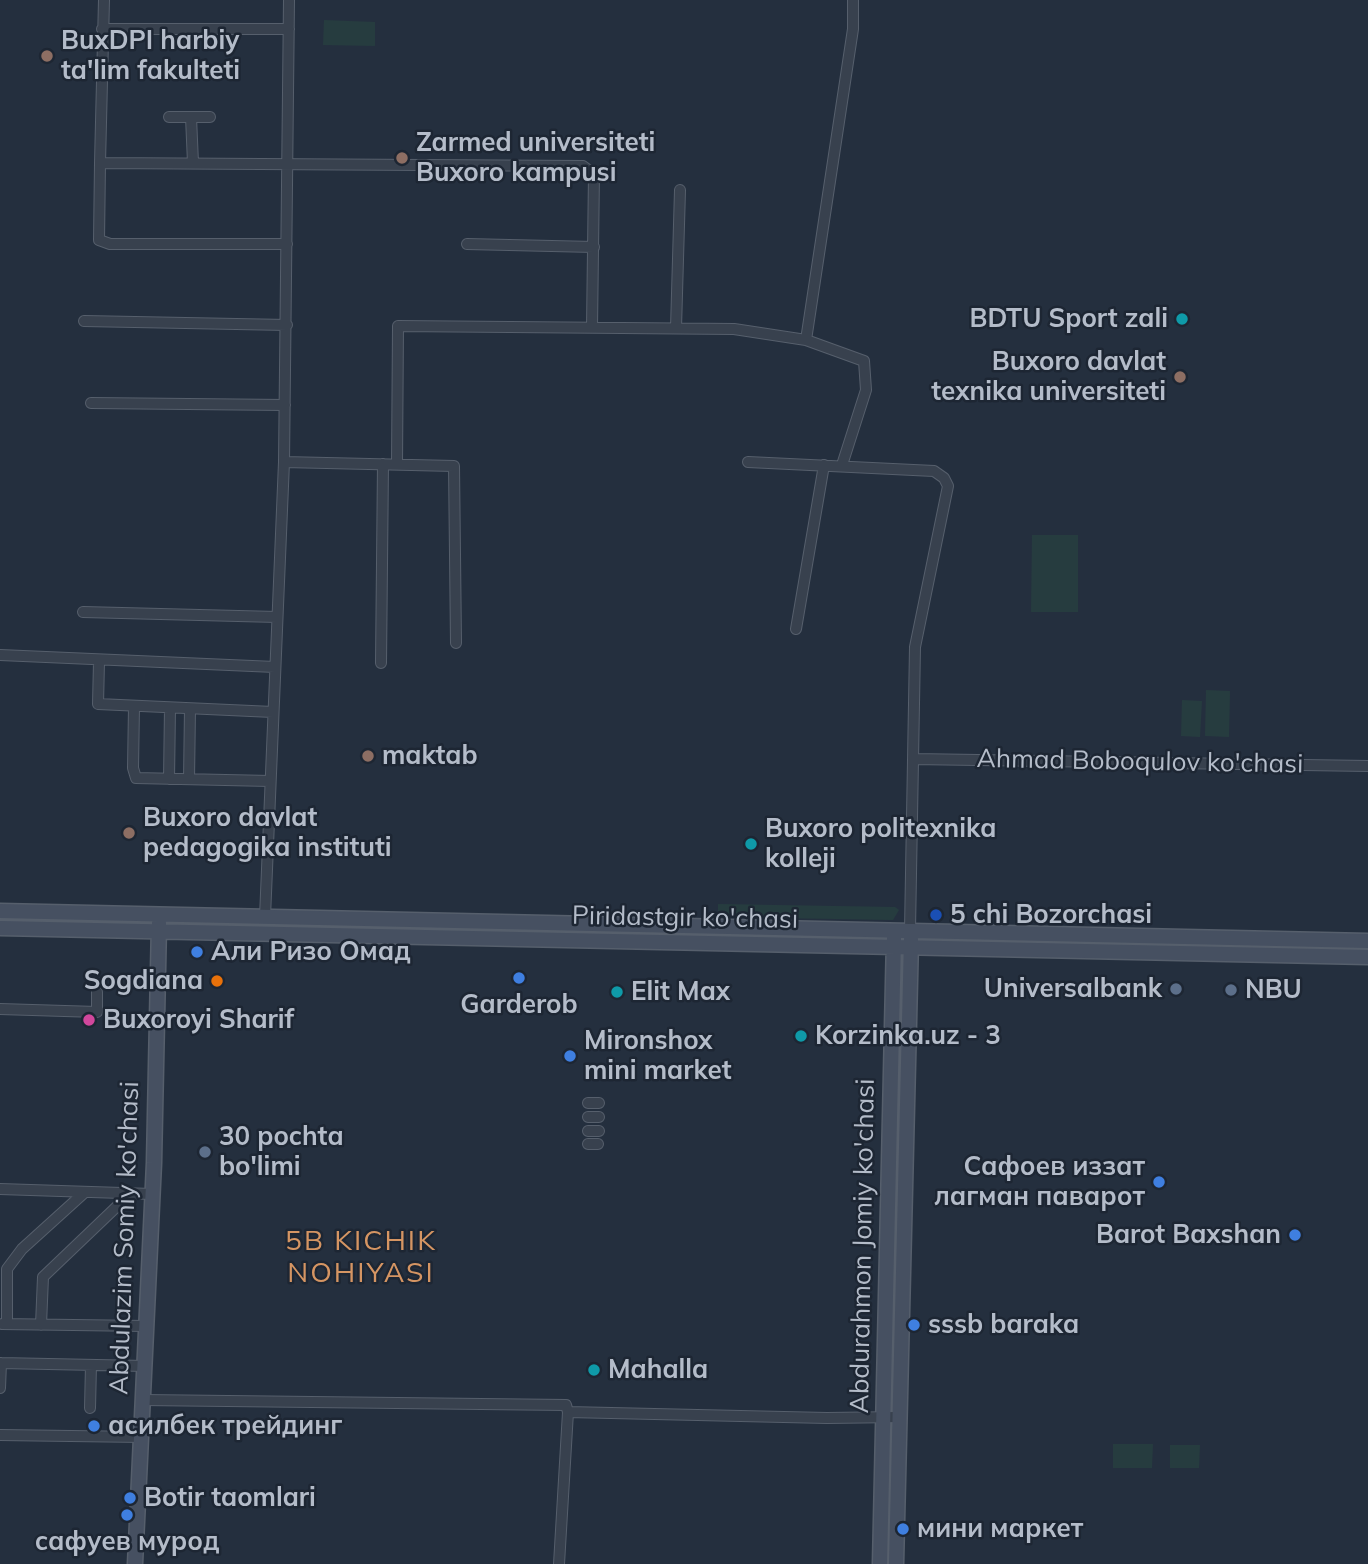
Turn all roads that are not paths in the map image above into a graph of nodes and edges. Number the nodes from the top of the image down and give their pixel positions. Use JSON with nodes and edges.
{"nodes":[{"id":1,"x":104,"y":0,"type":"edge"},
{"id":2,"x":289,"y":0,"type":"edge"},
{"id":3,"x":853,"y":0,"type":"edge"},
{"id":4,"x":102,"y":29,"type":"junction"},
{"id":5,"x":289,"y":29,"type":"junction"},
{"id":6,"x":169,"y":117,"type":"dead end"},
{"id":7,"x":191,"y":117,"type":"junction"},
{"id":8,"x":210,"y":117,"type":"dead end"},
{"id":9,"x":100,"y":163,"type":"junction"},
{"id":10,"x":193,"y":163,"type":"junction"},
{"id":11,"x":288,"y":165,"type":"junction"},
{"id":12,"x":680,"y":190,"type":"dead end"},
{"id":13,"x":287,"y":244,"type":"junction"},
{"id":14,"x":467,"y":244,"type":"dead end"},
{"id":15,"x":594,"y":247,"type":"junction"},
{"id":16,"x":84,"y":321,"type":"dead end"},
{"id":17,"x":287,"y":325,"type":"junction"},
{"id":18,"x":592,"y":327,"type":"junction"},
{"id":19,"x":676,"y":328,"type":"junction"},
{"id":20,"x":806,"y":340,"type":"junction"},
{"id":21,"x":90,"y":403,"type":"dead end"},
{"id":22,"x":285,"y":405,"type":"junction"},
{"id":23,"x":284,"y":462,"type":"junction"},
{"id":24,"x":748,"y":462,"type":"dead end"},
{"id":25,"x":383,"y":464,"type":"junction"},
{"id":26,"x":397,"y":464,"type":"junction"},
{"id":27,"x":824,"y":465,"type":"junction"},
{"id":28,"x":842,"y":466,"type":"junction"},
{"id":29,"x":83,"y":612,"type":"dead end"},
{"id":30,"x":277,"y":617,"type":"junction"},
{"id":31,"x":796,"y":629,"type":"dead end"},
{"id":32,"x":456,"y":643,"type":"dead end"},
{"id":33,"x":0,"y":655,"type":"edge"},
{"id":34,"x":99,"y":662,"type":"junction"},
{"id":35,"x":381,"y":663,"type":"dead end"},
{"id":36,"x":275,"y":667,"type":"junction"},
{"id":37,"x":134,"y":707,"type":"junction"},
{"id":38,"x":170,"y":708,"type":"junction"},
{"id":39,"x":190,"y":709,"type":"junction"},
{"id":40,"x":273,"y":712,"type":"junction"},
{"id":41,"x":913,"y":759,"type":"junction"},
{"id":42,"x":1368,"y":766,"type":"edge"},
{"id":43,"x":169,"y":779,"type":"junction"},
{"id":44,"x":189,"y":779,"type":"junction"},
{"id":45,"x":270,"y":781,"type":"junction"},
{"id":46,"x":0,"y":911,"type":"edge"},
{"id":47,"x":159,"y":914,"type":"junction"},
{"id":48,"x":265,"y":916,"type":"junction"},
{"id":49,"x":0,"y":928,"type":"edge"},
{"id":50,"x":894,"y":930,"type":"junction"},
{"id":51,"x":911,"y":930,"type":"junction"},
{"id":52,"x":158,"y":931,"type":"junction"},
{"id":53,"x":1368,"y":942,"type":"edge"},
{"id":54,"x":894,"y":946,"type":"junction"},
{"id":55,"x":911,"y":947,"type":"junction"},
{"id":56,"x":1368,"y":957,"type":"edge"},
{"id":57,"x":97,"y":992,"type":"dead end"},
{"id":58,"x":0,"y":1009,"type":"edge"},
{"id":59,"x":0,"y":1188,"type":"edge"},
{"id":60,"x":85,"y":1192,"type":"junction"},
{"id":61,"x":131,"y":1193,"type":"junction"},
{"id":62,"x":152,"y":1194,"type":"junction"},
{"id":63,"x":3,"y":1324,"type":"edge"},
{"id":64,"x":41,"y":1325,"type":"junction"},
{"id":65,"x":145,"y":1326,"type":"junction"},
{"id":66,"x":0,"y":1363,"type":"edge"},
{"id":67,"x":91,"y":1365,"type":"junction"},
{"id":68,"x":145,"y":1366,"type":"junction"},
{"id":69,"x":0,"y":1388,"type":"edge"},
{"id":70,"x":144,"y":1400,"type":"junction"},
{"id":71,"x":90,"y":1408,"type":"dead end"},
{"id":72,"x":568,"y":1412,"type":"junction"},
{"id":73,"x":884,"y":1417,"type":"junction"},
{"id":74,"x":899,"y":1417,"type":"junction"},
{"id":75,"x":0,"y":1435,"type":"edge"},
{"id":76,"x":142,"y":1437,"type":"junction"},
{"id":77,"x":135,"y":1564,"type":"edge"},
{"id":78,"x":559,"y":1564,"type":"edge"},
{"id":79,"x":880,"y":1564,"type":"edge"},
{"id":80,"x":896,"y":1564,"type":"edge"}],
"edges":[{"from":1,"to":4,"type":"street"},
{"from":2,"to":5,"type":"street"},
{"from":3,"to":20,"type":"street"},
{"from":4,"to":5,"type":"street"},
{"from":4,"to":9,"type":"street"},
{"from":5,"to":11,"type":"street"},
{"from":6,"to":7,"type":"street"},
{"from":7,"to":8,"type":"street"},
{"from":7,"to":10,"type":"street"},
{"from":9,"to":10,"type":"street"},
{"from":9,"to":13,"type":"street"},
{"from":10,"to":11,"type":"street"},
{"from":11,"to":13,"type":"street"},
{"from":11,"to":15,"type":"street"},
{"from":12,"to":19,"type":"street"},
{"from":13,"to":17,"type":"street"},
{"from":14,"to":15,"type":"street"},
{"from":15,"to":18,"type":"street"},
{"from":16,"to":17,"type":"street"},
{"from":17,"to":22,"type":"street"},
{"from":18,"to":19,"type":"street"},
{"from":18,"to":26,"type":"street"},
{"from":19,"to":20,"type":"street"},
{"from":20,"to":28,"type":"street"},
{"from":21,"to":22,"type":"street"},
{"from":22,"to":23,"type":"street"},
{"from":23,"to":25,"type":"street"},
{"from":23,"to":30,"type":"street"},
{"from":24,"to":27,"type":"street"},
{"from":25,"to":26,"type":"street"},
{"from":25,"to":35,"type":"street"},
{"from":26,"to":32,"type":"street"},
{"from":27,"to":28,"type":"street"},
{"from":27,"to":31,"type":"street"},
{"from":28,"to":41,"type":"street"},
{"from":29,"to":30,"type":"street"},
{"from":30,"to":36,"type":"street"},
{"from":33,"to":34,"type":"street"},
{"from":34,"to":36,"type":"street"},
{"from":34,"to":37,"type":"street"},
{"from":36,"to":40,"type":"street"},
{"from":37,"to":38,"type":"street"},
{"from":37,"to":43,"type":"street"},
{"from":38,"to":39,"type":"street"},
{"from":38,"to":43,"type":"street"},
{"from":39,"to":40,"type":"street"},
{"from":39,"to":44,"type":"street"},
{"from":40,"to":45,"type":"street"},
{"from":41,"to":42,"type":"street","name":"Ahmad Boboqulov ko'chasi"},
{"from":41,"to":51,"type":"street"},
{"from":43,"to":44,"type":"street"},
{"from":44,"to":45,"type":"street"},
{"from":45,"to":48,"type":"street"},
{"from":46,"to":47,"type":"main road","name":"Piridastgir ko'chasi"},
{"from":47,"to":48,"type":"main road","name":"Piridastgir ko'chasi"},
{"from":47,"to":52,"type":"main road","name":"Abdulazim Somiy ko'chasi"},
{"from":48,"to":50,"type":"main road","name":"Piridastgir ko'chasi"},
{"from":49,"to":52,"type":"main road","name":"Piridastgir ko'chasi"},
{"from":50,"to":51,"type":"main road","name":"Piridastgir ko'chasi"},
{"from":50,"to":54,"type":"main road","name":"Abdurahmon Jomiy ko'chasi"},
{"from":51,"to":53,"type":"main road","name":"Piridastgir ko'chasi"},
{"from":51,"to":55,"type":"main road","name":"Abdurahmon Jomiy ko'chasi"},
{"from":52,"to":54,"type":"main road","name":"Piridastgir ko'chasi"},
{"from":52,"to":62,"type":"main road","name":"Abdulazim Somiy ko'chasi"},
{"from":54,"to":55,"type":"main road","name":"Piridastgir ko'chasi"},
{"from":54,"to":73,"type":"main road","name":"Abdurahmon Jomiy ko'chasi"},
{"from":55,"to":56,"type":"main road","name":"Piridastgir ko'chasi"},
{"from":55,"to":74,"type":"main road","name":"Abdurahmon Jomiy ko'chasi"},
{"from":57,"to":58,"type":"street"},
{"from":59,"to":60,"type":"street"},
{"from":60,"to":61,"type":"street"},
{"from":60,"to":63,"type":"street"},
{"from":61,"to":62,"type":"street"},
{"from":61,"to":64,"type":"street"},
{"from":62,"to":65,"type":"main road","name":"Abdulazim Somiy ko'chasi"},
{"from":63,"to":64,"type":"street"},
{"from":64,"to":65,"type":"street"},
{"from":65,"to":68,"type":"main road","name":"Abdulazim Somiy ko'chasi"},
{"from":66,"to":67,"type":"street"},
{"from":66,"to":69,"type":"street"},
{"from":67,"to":68,"type":"street"},
{"from":67,"to":71,"type":"street"},
{"from":68,"to":70,"type":"main road","name":"Abdulazim Somiy ko'chasi"},
{"from":70,"to":72,"type":"street"},
{"from":70,"to":76,"type":"main road","name":"Abdulazim Somiy ko'chasi"},
{"from":72,"to":73,"type":"street"},
{"from":72,"to":78,"type":"street"},
{"from":73,"to":74,"type":"street"},
{"from":73,"to":79,"type":"main road","name":"Abdurahmon Jomiy ko'chasi"},
{"from":74,"to":80,"type":"main road","name":"Abdurahmon Jomiy ko'chasi"},
{"from":75,"to":76,"type":"street"},
{"from":76,"to":77,"type":"main road","name":"Abdulazim Somiy ko'chasi"}]}
